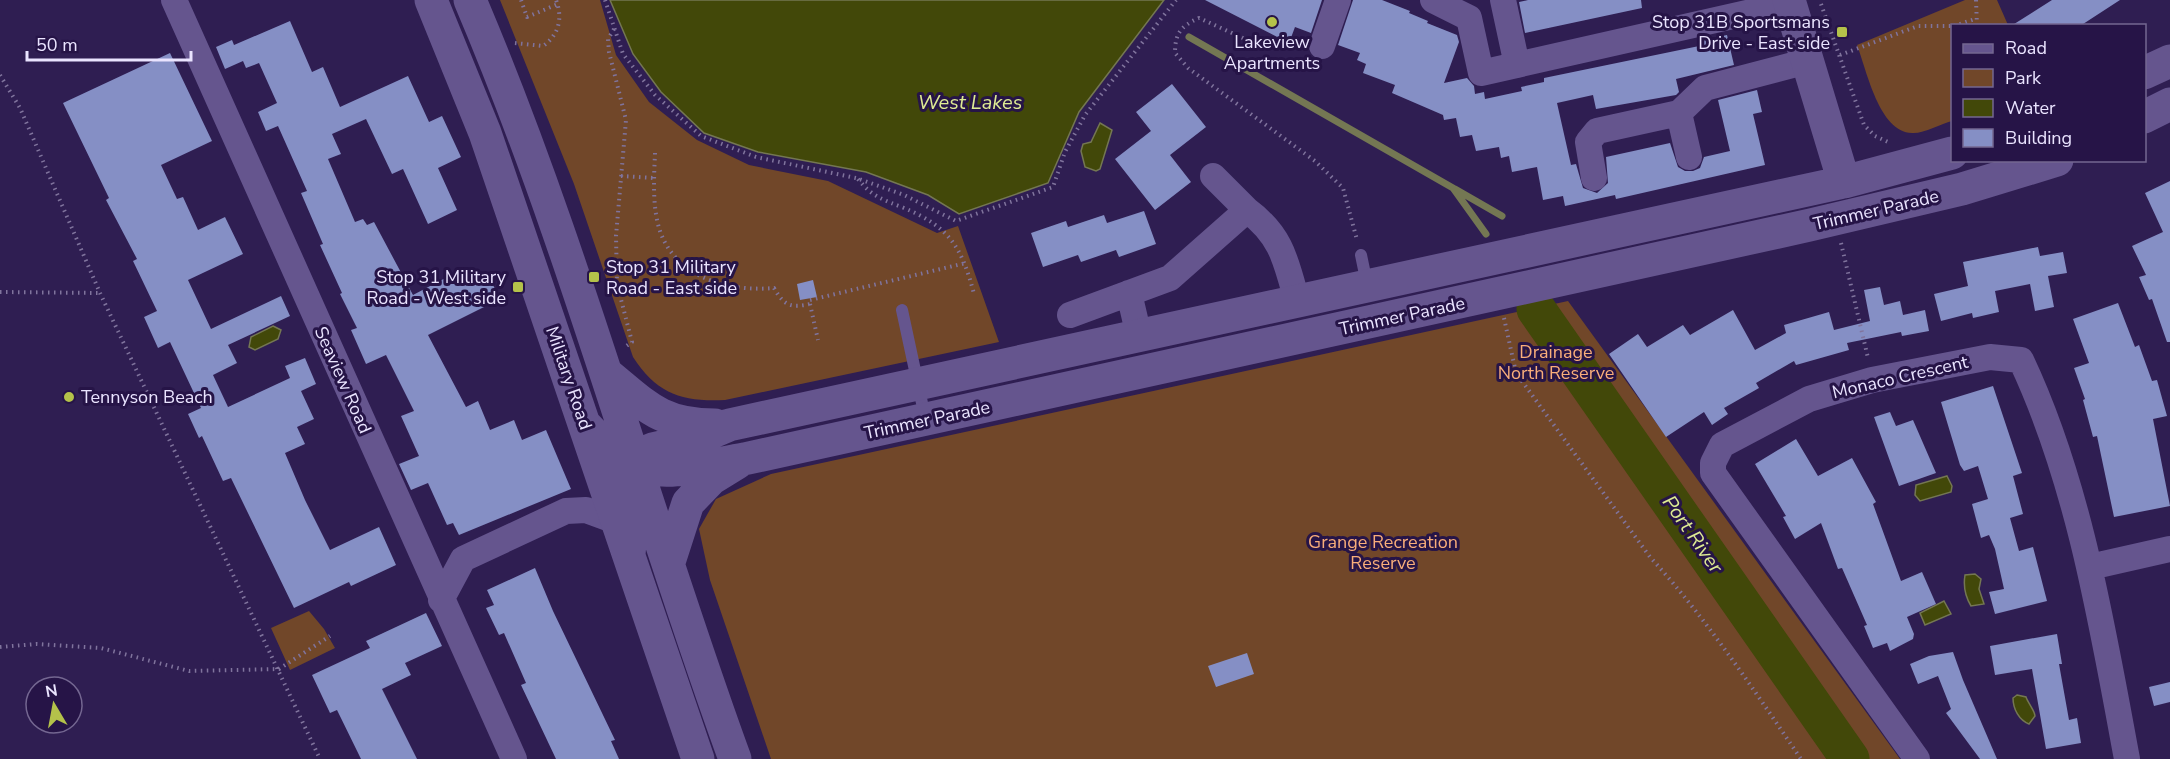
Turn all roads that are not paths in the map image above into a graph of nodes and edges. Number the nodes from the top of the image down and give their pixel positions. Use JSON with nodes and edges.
{"nodes":[{"id":1,"x":174,"y":0,"type":"edge"},
{"id":2,"x":431,"y":0,"type":"edge"},
{"id":3,"x":470,"y":0,"type":"edge"},
{"id":4,"x":1338,"y":0,"type":"edge"},
{"id":5,"x":1433,"y":0,"type":"edge"},
{"id":6,"x":1503,"y":0,"type":"edge"},
{"id":7,"x":1800,"y":1,"type":"edge"},
{"id":8,"x":1322,"y":46,"type":"dead end"},
{"id":9,"x":1808,"y":61,"type":"junction"},
{"id":10,"x":2170,"y":61,"type":"edge"},
{"id":11,"x":1517,"y":65,"type":"junction"},
{"id":12,"x":2146,"y":73,"type":"edge"},
{"id":13,"x":2170,"y":104,"type":"edge"},
{"id":14,"x":1680,"y":113,"type":"junction"},
{"id":15,"x":2146,"y":116,"type":"edge"},
{"id":16,"x":1951,"y":154,"type":"edge"},
{"id":17,"x":1689,"y":157,"type":"dead end"},
{"id":18,"x":2050,"y":162,"type":"edge"},
{"id":19,"x":1213,"y":176,"type":"dead end"},
{"id":20,"x":1594,"y":178,"type":"dead end"},
{"id":21,"x":1844,"y":182,"type":"junction"},
{"id":22,"x":1896,"y":205,"type":"junction"},
{"id":23,"x":1247,"y":210,"type":"junction"},
{"id":24,"x":1810,"y":225,"type":"junction"},
{"id":25,"x":1129,"y":293,"type":"junction"},
{"id":26,"x":1297,"y":301,"type":"junction"},
{"id":27,"x":902,"y":310,"type":"dead end"},
{"id":28,"x":1070,"y":315,"type":"dead end"},
{"id":29,"x":1138,"y":336,"type":"junction"},
{"id":30,"x":614,"y":361,"type":"junction"},
{"id":31,"x":918,"y":384,"type":"junction"},
{"id":32,"x":926,"y":420,"type":"junction"},
{"id":33,"x":729,"y":425,"type":"junction"},
{"id":34,"x":586,"y":426,"type":"junction"},
{"id":35,"x":744,"y":459,"type":"junction"},
{"id":36,"x":636,"y":465,"type":"junction"},
{"id":37,"x":616,"y":520,"type":"junction"},
{"id":38,"x":2170,"y":549,"type":"edge"},
{"id":39,"x":629,"y":555,"type":"junction"},
{"id":40,"x":669,"y":562,"type":"junction"},
{"id":41,"x":2090,"y":567,"type":"junction"},
{"id":42,"x":441,"y":600,"type":"junction"},
{"id":43,"x":514,"y":759,"type":"edge"},
{"id":44,"x":698,"y":759,"type":"edge"},
{"id":45,"x":735,"y":759,"type":"edge"},
{"id":46,"x":1917,"y":759,"type":"edge"},
{"id":47,"x":2127,"y":759,"type":"edge"}],
"edges":[{"from":1,"to":42,"type":"street","name":"Seaview Road"},
{"from":2,"to":34,"type":"main road","name":"Military Road"},
{"from":3,"to":30,"type":"main road","name":"Military Road"},
{"from":4,"to":8,"type":"street"},
{"from":5,"to":11,"type":"street"},
{"from":6,"to":11,"type":"street"},
{"from":7,"to":9,"type":"main road"},
{"from":7,"to":11,"type":"street"},
{"from":9,"to":14,"type":"street"},
{"from":9,"to":21,"type":"main road"},
{"from":10,"to":12,"type":"main road"},
{"from":13,"to":15,"type":"main road"},
{"from":14,"to":17,"type":"street"},
{"from":14,"to":20,"type":"street"},
{"from":16,"to":21,"type":"main road","name":"Trimmer Parade"},
{"from":18,"to":22,"type":"main road","name":"Trimmer Parade"},
{"from":19,"to":23,"type":"street"},
{"from":21,"to":22,"type":"main road"},
{"from":21,"to":24,"type":"main road"},
{"from":21,"to":26,"type":"main road","name":"Trimmer Parade"},
{"from":22,"to":24,"type":"main road","name":"Trimmer Parade"},
{"from":23,"to":25,"type":"street"},
{"from":23,"to":26,"type":"street"},
{"from":24,"to":32,"type":"main road","name":"Trimmer Parade"},
{"from":25,"to":28,"type":"street"},
{"from":25,"to":29,"type":"street"},
{"from":26,"to":29,"type":"main road","name":"Trimmer Parade"},
{"from":27,"to":31,"type":"lane"},
{"from":29,"to":31,"type":"main road","name":"Trimmer Parade"},
{"from":30,"to":33,"type":"main road","name":"Trimmer Parade"},
{"from":30,"to":36,"type":"main road","name":"Military Road"},
{"from":31,"to":32,"type":"lane"},
{"from":31,"to":33,"type":"main road","name":"Trimmer Parade"},
{"from":32,"to":35,"type":"main road","name":"Trimmer Parade"},
{"from":33,"to":36,"type":"main road","name":"Trimmer Parade"},
{"from":34,"to":36,"type":"main road","name":"Trimmer Parade"},
{"from":34,"to":37,"type":"main road","name":"Military Road"},
{"from":35,"to":36,"type":"main road","name":"Trimmer Parade"},
{"from":35,"to":40,"type":"main road","name":"Trimmer Parade"},
{"from":36,"to":39,"type":"main road"},
{"from":36,"to":40,"type":"main road","name":"Military Road"},
{"from":37,"to":39,"type":"main road","name":"Military Road"},
{"from":37,"to":42,"type":"street"},
{"from":38,"to":41,"type":"street"},
{"from":39,"to":44,"type":"main road","name":"Military Road"},
{"from":40,"to":45,"type":"main road","name":"Military Road"},
{"from":41,"to":46,"type":"street","name":"Monaco Crescent"},
{"from":41,"to":47,"type":"street","name":"Monaco Crescent"},
{"from":42,"to":43,"type":"street","name":"Seaview Road"}]}
